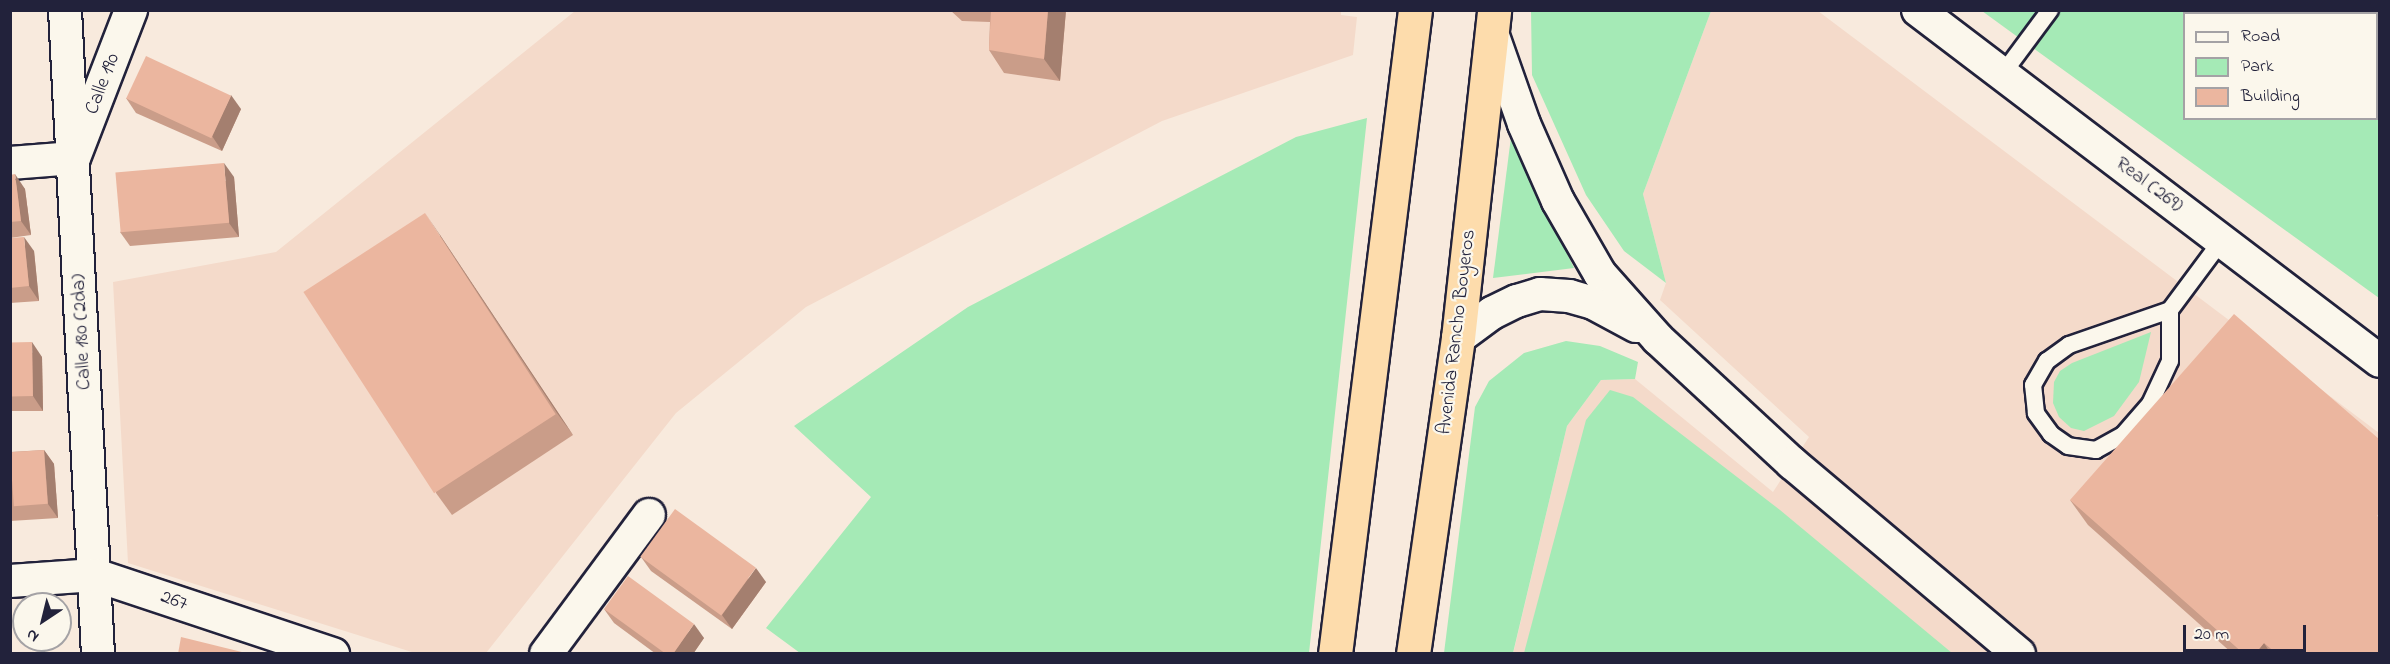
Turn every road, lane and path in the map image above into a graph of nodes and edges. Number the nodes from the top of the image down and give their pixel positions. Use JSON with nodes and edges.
{"nodes":[{"id":1,"x":65,"y":10,"type":"edge"},
{"id":2,"x":132,"y":10,"type":"edge"},
{"id":3,"x":1415,"y":10,"type":"edge"},
{"id":4,"x":1917,"y":10,"type":"edge"},
{"id":5,"x":2050,"y":10,"type":"edge"},
{"id":6,"x":1493,"y":22,"type":"edge"},
{"id":7,"x":2001,"y":76,"type":"junction"},
{"id":8,"x":74,"y":158,"type":"junction"},
{"id":9,"x":10,"y":163,"type":"edge"},
{"id":10,"x":2222,"y":240,"type":"junction"},
{"id":11,"x":2170,"y":310,"type":"junction"},
{"id":12,"x":1458,"y":338,"type":"junction"},
{"id":13,"x":1658,"y":339,"type":"junction"},
{"id":14,"x":2379,"y":361,"type":"edge"},
{"id":15,"x":649,"y":515,"type":"dead end"},
{"id":16,"x":95,"y":575,"type":"junction"},
{"id":17,"x":10,"y":581,"type":"edge"},
{"id":18,"x":302,"y":648,"type":"edge"},
{"id":19,"x":98,"y":654,"type":"edge"},
{"id":20,"x":333,"y":654,"type":"edge"},
{"id":21,"x":546,"y":654,"type":"edge"},
{"id":22,"x":1335,"y":654,"type":"edge"},
{"id":23,"x":1413,"y":654,"type":"edge"},
{"id":24,"x":2019,"y":654,"type":"edge"}],
"edges":[{"from":1,"to":8,"type":"street","name":"Calle 180 (2da)"},
{"from":2,"to":8,"type":"street","name":"Calle 190"},
{"from":3,"to":22,"type":"highway"},
{"from":4,"to":7,"type":"street","name":"Real (269)"},
{"from":5,"to":7,"type":"lane"},
{"from":6,"to":12,"type":"highway","name":"Avenida Rancho Boyeros"},
{"from":6,"to":13,"type":"street"},
{"from":7,"to":10,"type":"street","name":"Real (269)"},
{"from":8,"to":9,"type":"street"},
{"from":8,"to":16,"type":"street","name":"Calle 180 (2da)"},
{"from":10,"to":11,"type":"lane"},
{"from":10,"to":14,"type":"street","name":"Real (269)"},
{"from":11,"to":11,"type":"lane"},
{"from":12,"to":13,"type":"street"},
{"from":12,"to":23,"type":"highway","name":"Avenida Rancho Boyeros"},
{"from":13,"to":24,"type":"street"},
{"from":15,"to":21,"type":"street"},
{"from":16,"to":17,"type":"street","name":"267"},
{"from":16,"to":18,"type":"street","name":"267"},
{"from":16,"to":19,"type":"street","name":"Calle 180 (2da)"},
{"from":18,"to":20,"type":"street","name":"267"}]}
